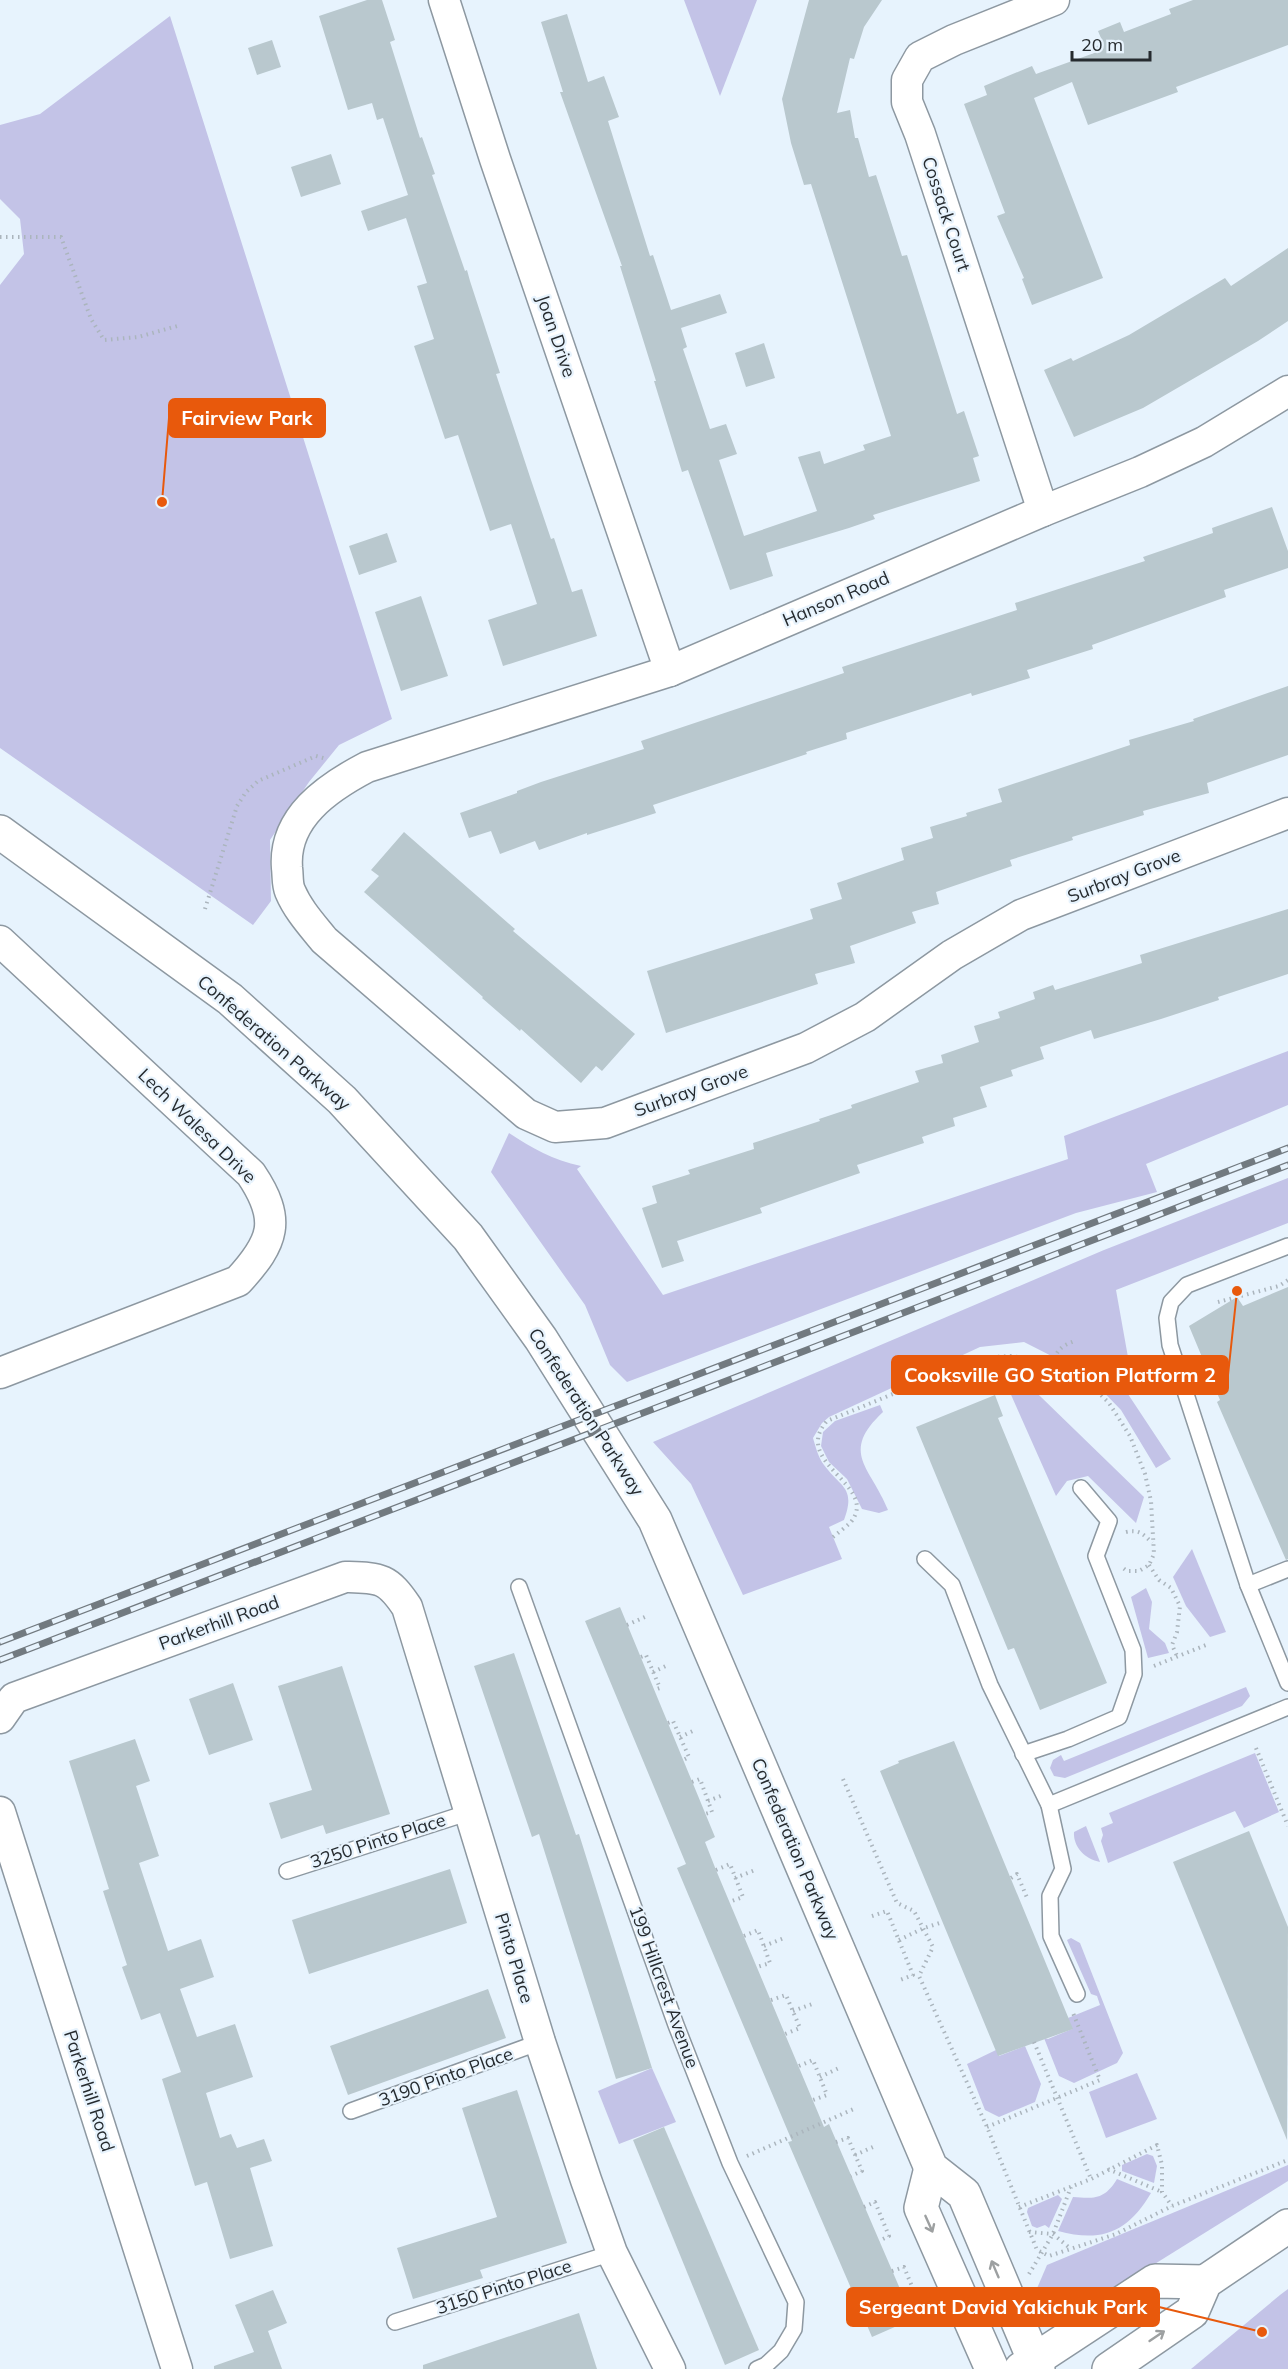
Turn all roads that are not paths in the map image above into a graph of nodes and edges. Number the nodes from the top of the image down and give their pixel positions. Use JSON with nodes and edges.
{"nodes":[{"id":1,"x":444,"y":0,"type":"edge"},
{"id":2,"x":1054,"y":0,"type":"edge"},
{"id":3,"x":1288,"y":391,"type":"edge"},
{"id":4,"x":1043,"y":511,"type":"junction"},
{"id":5,"x":670,"y":671,"type":"junction"},
{"id":6,"x":367,"y":767,"type":"joint"},
{"id":7,"x":1288,"y":813,"type":"edge"},
{"id":8,"x":0,"y":832,"type":"edge"},
{"id":9,"x":0,"y":941,"type":"edge"},
{"id":10,"x":1288,"y":1246,"type":"edge"},
{"id":11,"x":0,"y":1373,"type":"edge"},
{"id":12,"x":1081,"y":1488,"type":"dead end"},
{"id":13,"x":926,"y":1559,"type":"dead end"},
{"id":14,"x":1288,"y":1569,"type":"edge"},
{"id":15,"x":345,"y":1577,"type":"joint"},
{"id":16,"x":1248,"y":1585,"type":"junction"},
{"id":17,"x":519,"y":1587,"type":"dead end"},
{"id":18,"x":1288,"y":1683,"type":"edge"},
{"id":19,"x":1288,"y":1707,"type":"edge"},
{"id":20,"x":0,"y":1718,"type":"edge"},
{"id":21,"x":1023,"y":1754,"type":"junction"},
{"id":22,"x":1050,"y":1805,"type":"junction"},
{"id":23,"x":0,"y":1812,"type":"edge"},
{"id":24,"x":470,"y":1812,"type":"junction"},
{"id":25,"x":287,"y":1871,"type":"dead end"},
{"id":26,"x":1073,"y":1999,"type":"road end"},
{"id":27,"x":540,"y":2042,"type":"junction"},
{"id":28,"x":351,"y":2111,"type":"dead end"},
{"id":29,"x":931,"y":2168,"type":"junction"},
{"id":30,"x":1288,"y":2226,"type":"edge"},
{"id":31,"x":612,"y":2253,"type":"junction"},
{"id":32,"x":1205,"y":2282,"type":"junction"},
{"id":33,"x":395,"y":2322,"type":"dead end"},
{"id":34,"x":1032,"y":2366,"type":"edge"},
{"id":35,"x":177,"y":2369,"type":"edge"},
{"id":36,"x":670,"y":2369,"type":"edge"},
{"id":37,"x":757,"y":2369,"type":"edge"},
{"id":38,"x":992,"y":2369,"type":"edge"},
{"id":39,"x":1109,"y":2369,"type":"edge"}],
"edges":[{"from":1,"to":5,"type":"street","name":"Joan Drive"},
{"from":2,"to":4,"type":"street","name":"Cossack Court"},
{"from":3,"to":4,"type":"street","name":"Hanson Road"},
{"from":4,"to":5,"type":"street","name":"Hanson Road"},
{"from":5,"to":6,"type":"street","name":"Hanson Road"},
{"from":6,"to":7,"type":"street","name":"Surbray Grove"},
{"from":8,"to":29,"type":"street","name":"Confederation Parkway"},
{"from":9,"to":11,"type":"street","name":"Lech Walesa Drive"},
{"from":10,"to":16,"type":"lane"},
{"from":12,"to":21,"type":"lane"},
{"from":13,"to":21,"type":"lane"},
{"from":14,"to":16,"type":"lane"},
{"from":15,"to":20,"type":"street","name":"Parkerhill Road"},
{"from":15,"to":24,"type":"street","name":"Pinto Place"},
{"from":16,"to":18,"type":"lane"},
{"from":17,"to":37,"type":"lane","name":"199 Hillcrest Avenue"},
{"from":19,"to":22,"type":"lane"},
{"from":21,"to":22,"type":"lane"},
{"from":22,"to":26,"type":"lane"},
{"from":23,"to":35,"type":"street","name":"Parkerhill Road"},
{"from":24,"to":25,"type":"lane","name":"3250 Pinto Place"},
{"from":24,"to":27,"type":"street","name":"Pinto Place"},
{"from":27,"to":28,"type":"lane","name":"3190 Pinto Place"},
{"from":27,"to":31,"type":"street","name":"Pinto Place"},
{"from":34,"to":29,"type":"street","name":"Confederation Parkway","one_way":true},
{"from":29,"to":38,"type":"street","one_way":true},
{"from":30,"to":32,"type":"street"},
{"from":31,"to":33,"type":"lane","name":"3150 Pinto Place"},
{"from":31,"to":36,"type":"street","name":"Pinto Place"},
{"from":32,"to":34,"type":"street"},
{"from":39,"to":32,"type":"street","one_way":true}]}
